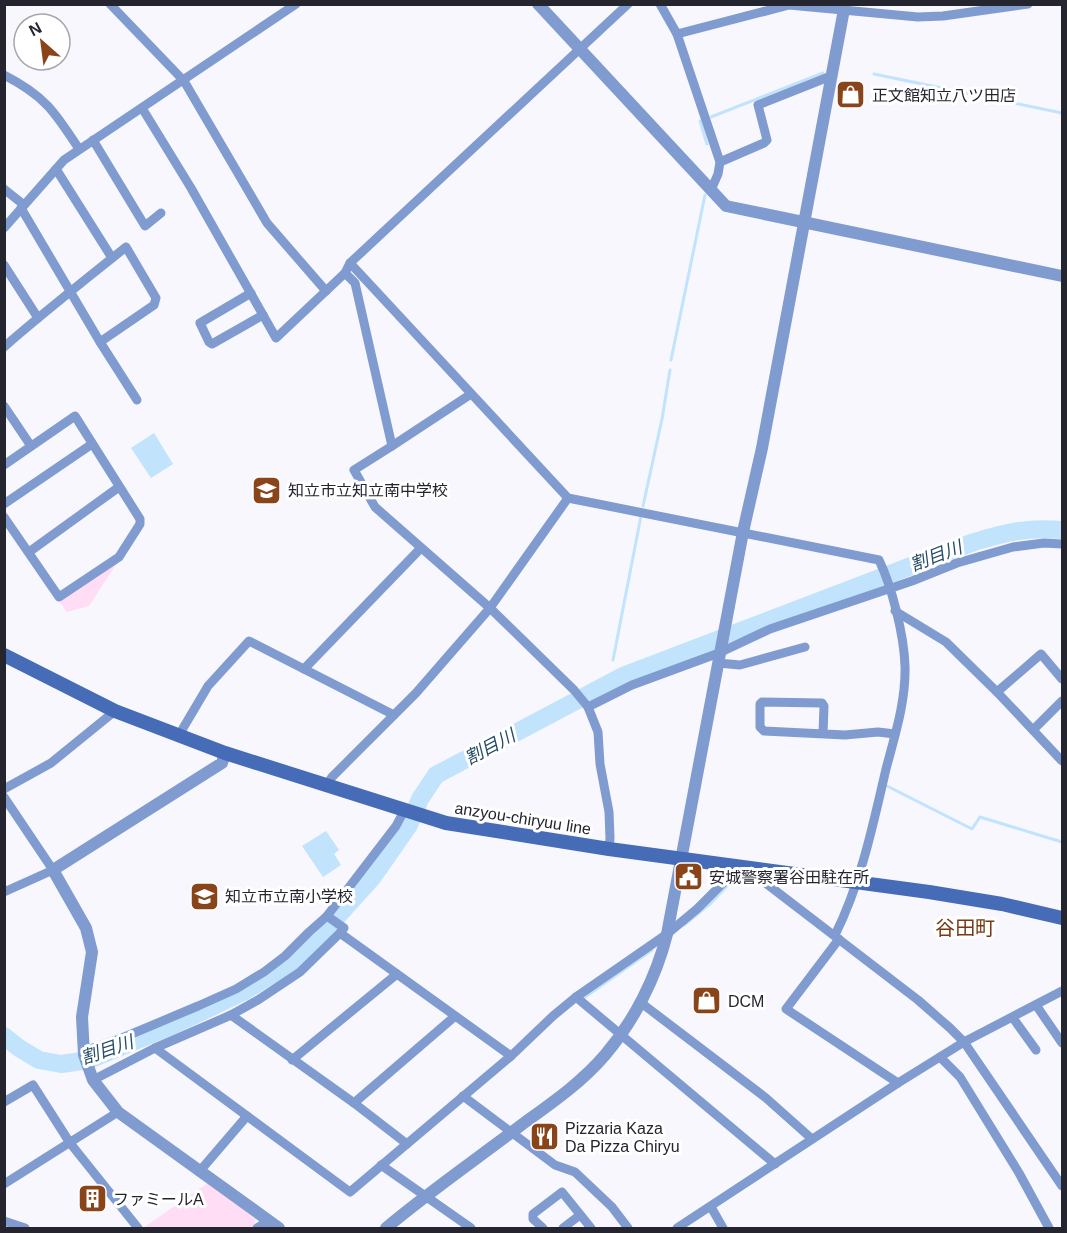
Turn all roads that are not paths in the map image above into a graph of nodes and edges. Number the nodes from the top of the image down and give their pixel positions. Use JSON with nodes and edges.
{"nodes":[{"id":1,"x":110,"y":4,"type":"edge"},
{"id":2,"x":296,"y":4,"type":"edge"},
{"id":3,"x":538,"y":4,"type":"edge"},
{"id":4,"x":628,"y":4,"type":"edge"},
{"id":5,"x":660,"y":4,"type":"edge"},
{"id":6,"x":1028,"y":4,"type":"edge"},
{"id":7,"x":801,"y":5,"type":"edge"},
{"id":8,"x":762,"y":8,"type":"edge"},
{"id":9,"x":845,"y":8,"type":"edge"},
{"id":10,"x":677,"y":33,"type":"junction"},
{"id":11,"x":579,"y":49,"type":"junction"},
{"id":12,"x":4,"y":75,"type":"edge"},
{"id":13,"x":831,"y":76,"type":"junction"},
{"id":14,"x":184,"y":81,"type":"junction"},
{"id":15,"x":142,"y":108,"type":"junction"},
{"id":16,"x":93,"y":140,"type":"junction"},
{"id":17,"x":80,"y":150,"type":"junction"},
{"id":18,"x":720,"y":162,"type":"junction"},
{"id":19,"x":56,"y":169,"type":"junction"},
{"id":20,"x":4,"y":189,"type":"edge"},
{"id":21,"x":711,"y":190,"type":"junction"},
{"id":22,"x":23,"y":207,"type":"junction"},
{"id":23,"x":161,"y":213,"type":"dead end"},
{"id":24,"x":804,"y":224,"type":"junction"},
{"id":25,"x":4,"y":228,"type":"edge"},
{"id":26,"x":112,"y":258,"type":"junction"},
{"id":27,"x":350,"y":263,"type":"junction"},
{"id":28,"x":4,"y":265,"type":"edge"},
{"id":29,"x":345,"y":273,"type":"junction"},
{"id":30,"x":1062,"y":276,"type":"edge"},
{"id":31,"x":71,"y":291,"type":"junction"},
{"id":32,"x":326,"y":291,"type":"junction"},
{"id":33,"x":251,"y":294,"type":"junction"},
{"id":34,"x":263,"y":315,"type":"junction"},
{"id":35,"x":38,"y":318,"type":"junction"},
{"id":36,"x":100,"y":342,"type":"junction"},
{"id":37,"x":5,"y":345,"type":"edge"},
{"id":38,"x":471,"y":394,"type":"junction"},
{"id":39,"x":138,"y":400,"type":"dead end"},
{"id":40,"x":4,"y":406,"type":"edge"},
{"id":41,"x":92,"y":444,"type":"junction"},
{"id":42,"x":31,"y":446,"type":"junction"},
{"id":43,"x":392,"y":446,"type":"junction"},
{"id":44,"x":4,"y":465,"type":"edge"},
{"id":45,"x":119,"y":487,"type":"junction"},
{"id":46,"x":568,"y":498,"type":"junction"},
{"id":47,"x":4,"y":504,"type":"edge"},
{"id":48,"x":4,"y":517,"type":"edge"},
{"id":49,"x":743,"y":532,"type":"junction"},
{"id":50,"x":1062,"y":544,"type":"edge"},
{"id":51,"x":421,"y":548,"type":"junction"},
{"id":52,"x":28,"y":552,"type":"junction"},
{"id":53,"x":888,"y":586,"type":"junction"},
{"id":54,"x":490,"y":608,"type":"junction"},
{"id":55,"x":895,"y":610,"type":"junction"},
{"id":56,"x":805,"y":647,"type":"dead end"},
{"id":57,"x":4,"y":656,"type":"edge"},
{"id":58,"x":718,"y":658,"type":"junction"},
{"id":59,"x":1062,"y":661,"type":"edge"},
{"id":60,"x":1053,"y":668,"type":"junction"},
{"id":61,"x":304,"y":669,"type":"junction"},
{"id":62,"x":1062,"y":679,"type":"edge"},
{"id":63,"x":997,"y":692,"type":"junction"},
{"id":64,"x":1062,"y":701,"type":"edge"},
{"id":65,"x":588,"y":707,"type":"junction"},
{"id":66,"x":115,"y":711,"type":"junction"},
{"id":67,"x":394,"y":716,"type":"junction"},
{"id":68,"x":1033,"y":730,"type":"junction"},
{"id":69,"x":823,"y":734,"type":"junction"},
{"id":70,"x":895,"y":734,"type":"junction"},
{"id":71,"x":178,"y":735,"type":"junction"},
{"id":72,"x":225,"y":753,"type":"junction"},
{"id":73,"x":1062,"y":761,"type":"edge"},
{"id":74,"x":327,"y":785,"type":"junction"},
{"id":75,"x":4,"y":789,"type":"edge"},
{"id":76,"x":4,"y":797,"type":"edge"},
{"id":77,"x":405,"y":809,"type":"junction"},
{"id":78,"x":609,"y":849,"type":"junction"},
{"id":79,"x":680,"y":858,"type":"junction"},
{"id":80,"x":735,"y":867,"type":"junction"},
{"id":81,"x":53,"y":870,"type":"junction"},
{"id":82,"x":756,"y":870,"type":"junction"},
{"id":83,"x":856,"y":882,"type":"junction"},
{"id":84,"x":4,"y":892,"type":"edge"},
{"id":85,"x":327,"y":916,"type":"junction"},
{"id":86,"x":1062,"y":918,"type":"edge"},
{"id":87,"x":342,"y":931,"type":"junction"},
{"id":88,"x":667,"y":934,"type":"junction"},
{"id":89,"x":837,"y":937,"type":"junction"},
{"id":90,"x":397,"y":974,"type":"junction"},
{"id":91,"x":1062,"y":992,"type":"edge"},
{"id":92,"x":576,"y":997,"type":"junction"},
{"id":93,"x":639,"y":1002,"type":"junction"},
{"id":94,"x":1036,"y":1005,"type":"junction"},
{"id":95,"x":231,"y":1015,"type":"junction"},
{"id":96,"x":454,"y":1017,"type":"junction"},
{"id":97,"x":1013,"y":1018,"type":"junction"},
{"id":98,"x":620,"y":1034,"type":"junction"},
{"id":99,"x":964,"y":1042,"type":"junction"},
{"id":100,"x":1062,"y":1043,"type":"edge"},
{"id":101,"x":154,"y":1048,"type":"junction"},
{"id":102,"x":1036,"y":1050,"type":"dead end"},
{"id":103,"x":84,"y":1053,"type":"junction"},
{"id":104,"x":511,"y":1056,"type":"junction"},
{"id":105,"x":940,"y":1057,"type":"junction"},
{"id":106,"x":292,"y":1060,"type":"junction"},
{"id":107,"x":91,"y":1075,"type":"junction"},
{"id":108,"x":898,"y":1083,"type":"junction"},
{"id":109,"x":463,"y":1096,"type":"junction"},
{"id":110,"x":4,"y":1102,"type":"edge"},
{"id":111,"x":354,"y":1103,"type":"junction"},
{"id":112,"x":118,"y":1112,"type":"junction"},
{"id":113,"x":247,"y":1116,"type":"junction"},
{"id":114,"x":512,"y":1132,"type":"junction"},
{"id":115,"x":812,"y":1139,"type":"junction"},
{"id":116,"x":70,"y":1143,"type":"junction"},
{"id":117,"x":407,"y":1144,"type":"junction"},
{"id":118,"x":775,"y":1164,"type":"junction"},
{"id":119,"x":381,"y":1165,"type":"junction"},
{"id":120,"x":199,"y":1172,"type":"junction"},
{"id":121,"x":4,"y":1184,"type":"edge"},
{"id":122,"x":1062,"y":1186,"type":"edge"},
{"id":123,"x":425,"y":1196,"type":"junction"},
{"id":124,"x":711,"y":1207,"type":"junction"},
{"id":125,"x":580,"y":1215,"type":"junction"},
{"id":126,"x":4,"y":1221,"type":"edge"},
{"id":127,"x":262,"y":1225,"type":"edge"},
{"id":128,"x":25,"y":1228,"type":"edge"},
{"id":129,"x":138,"y":1228,"type":"edge"},
{"id":130,"x":279,"y":1228,"type":"edge"},
{"id":131,"x":386,"y":1228,"type":"edge"},
{"id":132,"x":471,"y":1228,"type":"edge"},
{"id":133,"x":543,"y":1228,"type":"edge"},
{"id":134,"x":563,"y":1228,"type":"edge"},
{"id":135,"x":591,"y":1228,"type":"edge"},
{"id":136,"x":628,"y":1228,"type":"edge"},
{"id":137,"x":677,"y":1228,"type":"edge"},
{"id":138,"x":723,"y":1228,"type":"edge"},
{"id":139,"x":1049,"y":1228,"type":"edge"}],
"edges":[{"from":1,"to":14,"type":"street"},
{"from":2,"to":14,"type":"street"},
{"from":3,"to":11,"type":"street"},
{"from":4,"to":11,"type":"street"},
{"from":5,"to":10,"type":"street"},
{"from":6,"to":9,"type":"street"},
{"from":7,"to":8,"type":"street"},
{"from":7,"to":9,"type":"street"},
{"from":8,"to":10,"type":"street"},
{"from":9,"to":13,"type":"street"},
{"from":10,"to":18,"type":"street"},
{"from":11,"to":21,"type":"street"},
{"from":11,"to":27,"type":"street"},
{"from":12,"to":17,"type":"street"},
{"from":13,"to":18,"type":"street"},
{"from":13,"to":24,"type":"street"},
{"from":14,"to":15,"type":"street"},
{"from":14,"to":32,"type":"street"},
{"from":15,"to":16,"type":"street"},
{"from":15,"to":33,"type":"street"},
{"from":16,"to":17,"type":"street"},
{"from":16,"to":23,"type":"street"},
{"from":17,"to":19,"type":"street"},
{"from":18,"to":21,"type":"street"},
{"from":19,"to":22,"type":"street"},
{"from":19,"to":26,"type":"street"},
{"from":20,"to":22,"type":"street"},
{"from":21,"to":24,"type":"street"},
{"from":22,"to":25,"type":"street"},
{"from":22,"to":31,"type":"street"},
{"from":24,"to":30,"type":"street"},
{"from":24,"to":49,"type":"street"},
{"from":26,"to":31,"type":"street"},
{"from":26,"to":36,"type":"street"},
{"from":27,"to":29,"type":"street"},
{"from":27,"to":38,"type":"street"},
{"from":28,"to":35,"type":"street"},
{"from":29,"to":32,"type":"street"},
{"from":29,"to":43,"type":"street"},
{"from":31,"to":35,"type":"street"},
{"from":31,"to":36,"type":"street"},
{"from":32,"to":34,"type":"street"},
{"from":33,"to":34,"type":"street"},
{"from":33,"to":34,"type":"street"},
{"from":35,"to":37,"type":"street"},
{"from":36,"to":39,"type":"street"},
{"from":38,"to":43,"type":"street"},
{"from":38,"to":46,"type":"street"},
{"from":40,"to":42,"type":"street"},
{"from":41,"to":42,"type":"street"},
{"from":41,"to":45,"type":"street"},
{"from":41,"to":47,"type":"street"},
{"from":42,"to":44,"type":"street"},
{"from":43,"to":51,"type":"street"},
{"from":45,"to":52,"type":"street"},
{"from":45,"to":52,"type":"street"},
{"from":46,"to":49,"type":"street"},
{"from":46,"to":54,"type":"street"},
{"from":48,"to":52,"type":"street"},
{"from":49,"to":53,"type":"street"},
{"from":49,"to":58,"type":"street"},
{"from":50,"to":53,"type":"street"},
{"from":51,"to":54,"type":"street"},
{"from":51,"to":61,"type":"street"},
{"from":53,"to":55,"type":"street"},
{"from":53,"to":58,"type":"street"},
{"from":54,"to":65,"type":"street"},
{"from":54,"to":67,"type":"street"},
{"from":55,"to":63,"type":"street"},
{"from":55,"to":70,"type":"street"},
{"from":56,"to":58,"type":"street"},
{"from":57,"to":66,"type":"main road","name":"anzyou-chiryuu line"},
{"from":58,"to":65,"type":"street"},
{"from":58,"to":79,"type":"street"},
{"from":59,"to":60,"type":"street"},
{"from":60,"to":62,"type":"street"},
{"from":60,"to":63,"type":"street"},
{"from":61,"to":67,"type":"street"},
{"from":61,"to":71,"type":"street"},
{"from":63,"to":68,"type":"street"},
{"from":64,"to":68,"type":"street"},
{"from":65,"to":78,"type":"street"},
{"from":66,"to":71,"type":"main road","name":"anzyou-chiryuu line"},
{"from":66,"to":75,"type":"street"},
{"from":67,"to":74,"type":"street"},
{"from":68,"to":73,"type":"street"},
{"from":69,"to":69,"type":"street"},
{"from":69,"to":70,"type":"street"},
{"from":70,"to":83,"type":"street"},
{"from":71,"to":72,"type":"main road","name":"anzyou-chiryuu line"},
{"from":72,"to":74,"type":"main road","name":"anzyou-chiryuu line"},
{"from":72,"to":81,"type":"street"},
{"from":74,"to":77,"type":"main road","name":"anzyou-chiryuu line"},
{"from":76,"to":81,"type":"street"},
{"from":77,"to":78,"type":"main road","name":"anzyou-chiryuu line"},
{"from":77,"to":85,"type":"street"},
{"from":78,"to":79,"type":"main road","name":"anzyou-chiryuu line"},
{"from":79,"to":80,"type":"main road","name":"anzyou-chiryuu line"},
{"from":79,"to":88,"type":"street"},
{"from":80,"to":82,"type":"main road","name":"anzyou-chiryuu line"},
{"from":80,"to":88,"type":"street"},
{"from":81,"to":84,"type":"street"},
{"from":81,"to":103,"type":"street"},
{"from":82,"to":83,"type":"main road","name":"anzyou-chiryuu line"},
{"from":82,"to":89,"type":"street"},
{"from":83,"to":86,"type":"main road","name":"anzyou-chiryuu line"},
{"from":83,"to":89,"type":"street"},
{"from":85,"to":87,"type":"street"},
{"from":85,"to":103,"type":"street"},
{"from":87,"to":90,"type":"street"},
{"from":87,"to":95,"type":"street"},
{"from":88,"to":92,"type":"street"},
{"from":88,"to":93,"type":"street"},
{"from":89,"to":99,"type":"street"},
{"from":89,"to":108,"type":"street"},
{"from":90,"to":96,"type":"street"},
{"from":90,"to":106,"type":"street"},
{"from":91,"to":94,"type":"street"},
{"from":92,"to":98,"type":"street"},
{"from":92,"to":104,"type":"street"},
{"from":93,"to":98,"type":"street"},
{"from":93,"to":115,"type":"street"},
{"from":94,"to":97,"type":"street"},
{"from":94,"to":100,"type":"street"},
{"from":95,"to":101,"type":"street"},
{"from":95,"to":106,"type":"street"},
{"from":96,"to":104,"type":"street"},
{"from":96,"to":111,"type":"street"},
{"from":97,"to":99,"type":"street"},
{"from":97,"to":102,"type":"street"},
{"from":98,"to":114,"type":"street"},
{"from":98,"to":118,"type":"street"},
{"from":99,"to":105,"type":"street"},
{"from":99,"to":122,"type":"street"},
{"from":101,"to":107,"type":"street"},
{"from":101,"to":113,"type":"street"},
{"from":103,"to":107,"type":"street"},
{"from":104,"to":109,"type":"street"},
{"from":105,"to":108,"type":"street"},
{"from":105,"to":139,"type":"street"},
{"from":106,"to":111,"type":"street"},
{"from":107,"to":112,"type":"street"},
{"from":108,"to":115,"type":"street"},
{"from":109,"to":114,"type":"street"},
{"from":109,"to":117,"type":"street"},
{"from":110,"to":116,"type":"street"},
{"from":111,"to":117,"type":"street"},
{"from":112,"to":116,"type":"street"},
{"from":112,"to":120,"type":"street"},
{"from":113,"to":119,"type":"street"},
{"from":113,"to":120,"type":"street"},
{"from":114,"to":123,"type":"street"},
{"from":114,"to":136,"type":"street"},
{"from":115,"to":118,"type":"street"},
{"from":116,"to":121,"type":"street"},
{"from":116,"to":129,"type":"street"},
{"from":117,"to":119,"type":"street"},
{"from":118,"to":124,"type":"street"},
{"from":119,"to":123,"type":"street"},
{"from":120,"to":127,"type":"street"},
{"from":123,"to":131,"type":"street"},
{"from":123,"to":132,"type":"street"},
{"from":124,"to":137,"type":"street"},
{"from":124,"to":138,"type":"street"},
{"from":125,"to":133,"type":"street"},
{"from":125,"to":134,"type":"street"},
{"from":125,"to":135,"type":"street"},
{"from":126,"to":128,"type":"street"},
{"from":127,"to":130,"type":"street"}]}
